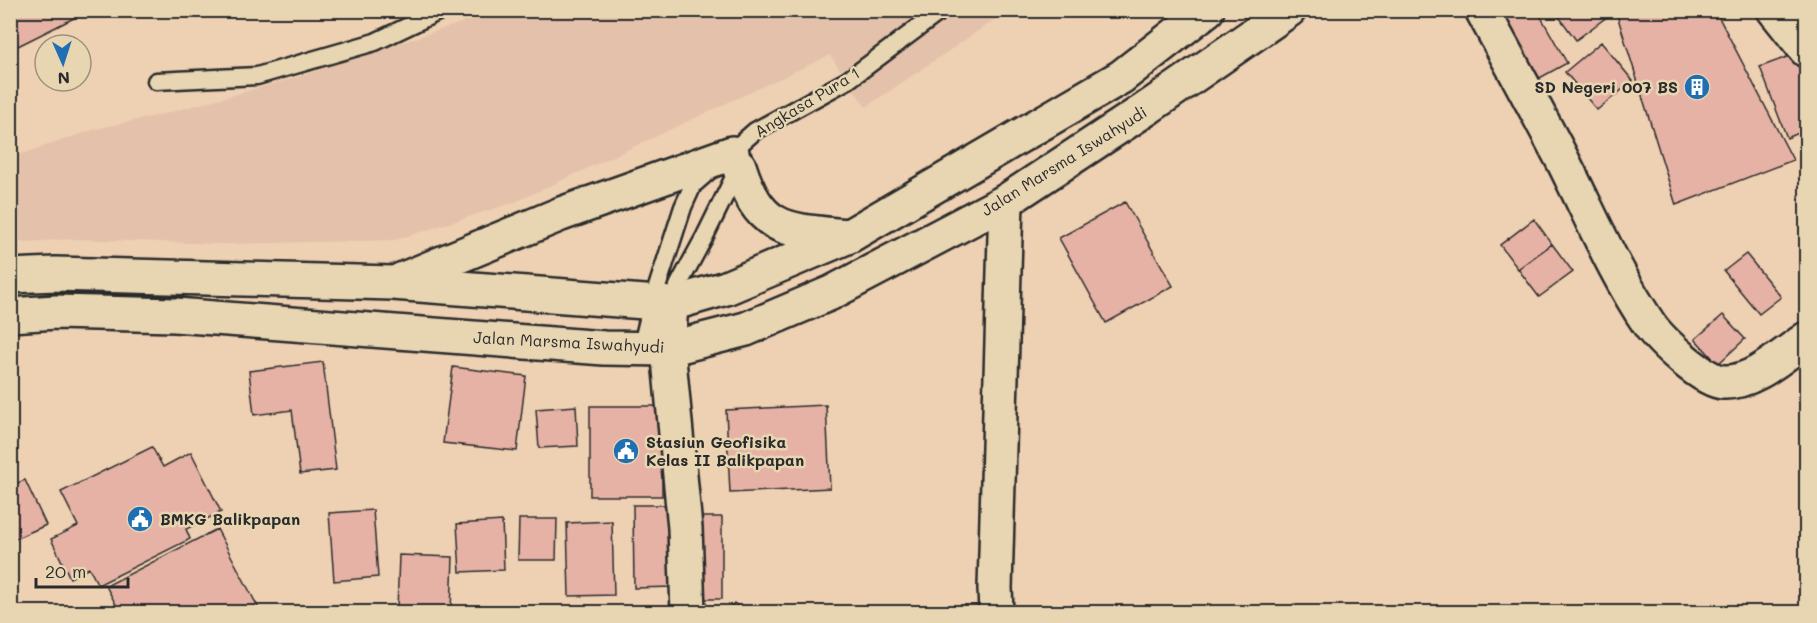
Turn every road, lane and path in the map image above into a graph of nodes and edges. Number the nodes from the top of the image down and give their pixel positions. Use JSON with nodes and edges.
{"nodes":[{"id":1,"x":442,"y":10,"type":"edge"},
{"id":2,"x":942,"y":10,"type":"edge"},
{"id":3,"x":1207,"y":10,"type":"edge"},
{"id":4,"x":1289,"y":10,"type":"edge"},
{"id":5,"x":1482,"y":10,"type":"edge"},
{"id":6,"x":1774,"y":10,"type":"edge"},
{"id":7,"x":1806,"y":50,"type":"edge"},
{"id":8,"x":156,"y":81,"type":"dead end"},
{"id":9,"x":742,"y":150,"type":"junction"},
{"id":10,"x":1006,"y":201,"type":"junction"},
{"id":11,"x":849,"y":236,"type":"junction"},
{"id":12,"x":10,"y":276,"type":"edge"},
{"id":13,"x":393,"y":283,"type":"junction"},
{"id":14,"x":569,"y":296,"type":"junction"},
{"id":15,"x":662,"y":303,"type":"junction"},
{"id":16,"x":10,"y":315,"type":"edge"},
{"id":17,"x":1806,"y":339,"type":"edge"},
{"id":18,"x":567,"y":345,"type":"junction"},
{"id":19,"x":655,"y":349,"type":"junction"},
{"id":20,"x":688,"y":612,"type":"edge"},
{"id":21,"x":996,"y":612,"type":"edge"}],
"edges":[{"from":1,"to":8,"type":"lane"},
{"from":2,"to":9,"type":"lane","name":"Angkasa Pura 1"},
{"from":3,"to":11,"type":"main road"},
{"from":4,"to":10,"type":"main road","name":"Jalan Marsma Iswahyudi"},
{"from":5,"to":17,"type":"main road"},
{"from":6,"to":7,"type":"main road"},
{"from":9,"to":11,"type":"main road"},
{"from":9,"to":13,"type":"main road"},
{"from":9,"to":15,"type":"lane"},
{"from":9,"to":15,"type":"lane","name":"Angkasa Pura 1"},
{"from":10,"to":19,"type":"main road","name":"Jalan Marsma Iswahyudi"},
{"from":10,"to":21,"type":"main road"},
{"from":11,"to":15,"type":"main road"},
{"from":12,"to":13,"type":"main road"},
{"from":13,"to":14,"type":"main road"},
{"from":14,"to":15,"type":"main road"},
{"from":14,"to":18,"type":"main road"},
{"from":15,"to":19,"type":"main road"},
{"from":16,"to":18,"type":"main road","name":"Jalan Marsma Iswahyudi"},
{"from":18,"to":19,"type":"main road","name":"Jalan Marsma Iswahyudi"},
{"from":19,"to":20,"type":"main road"}]}
